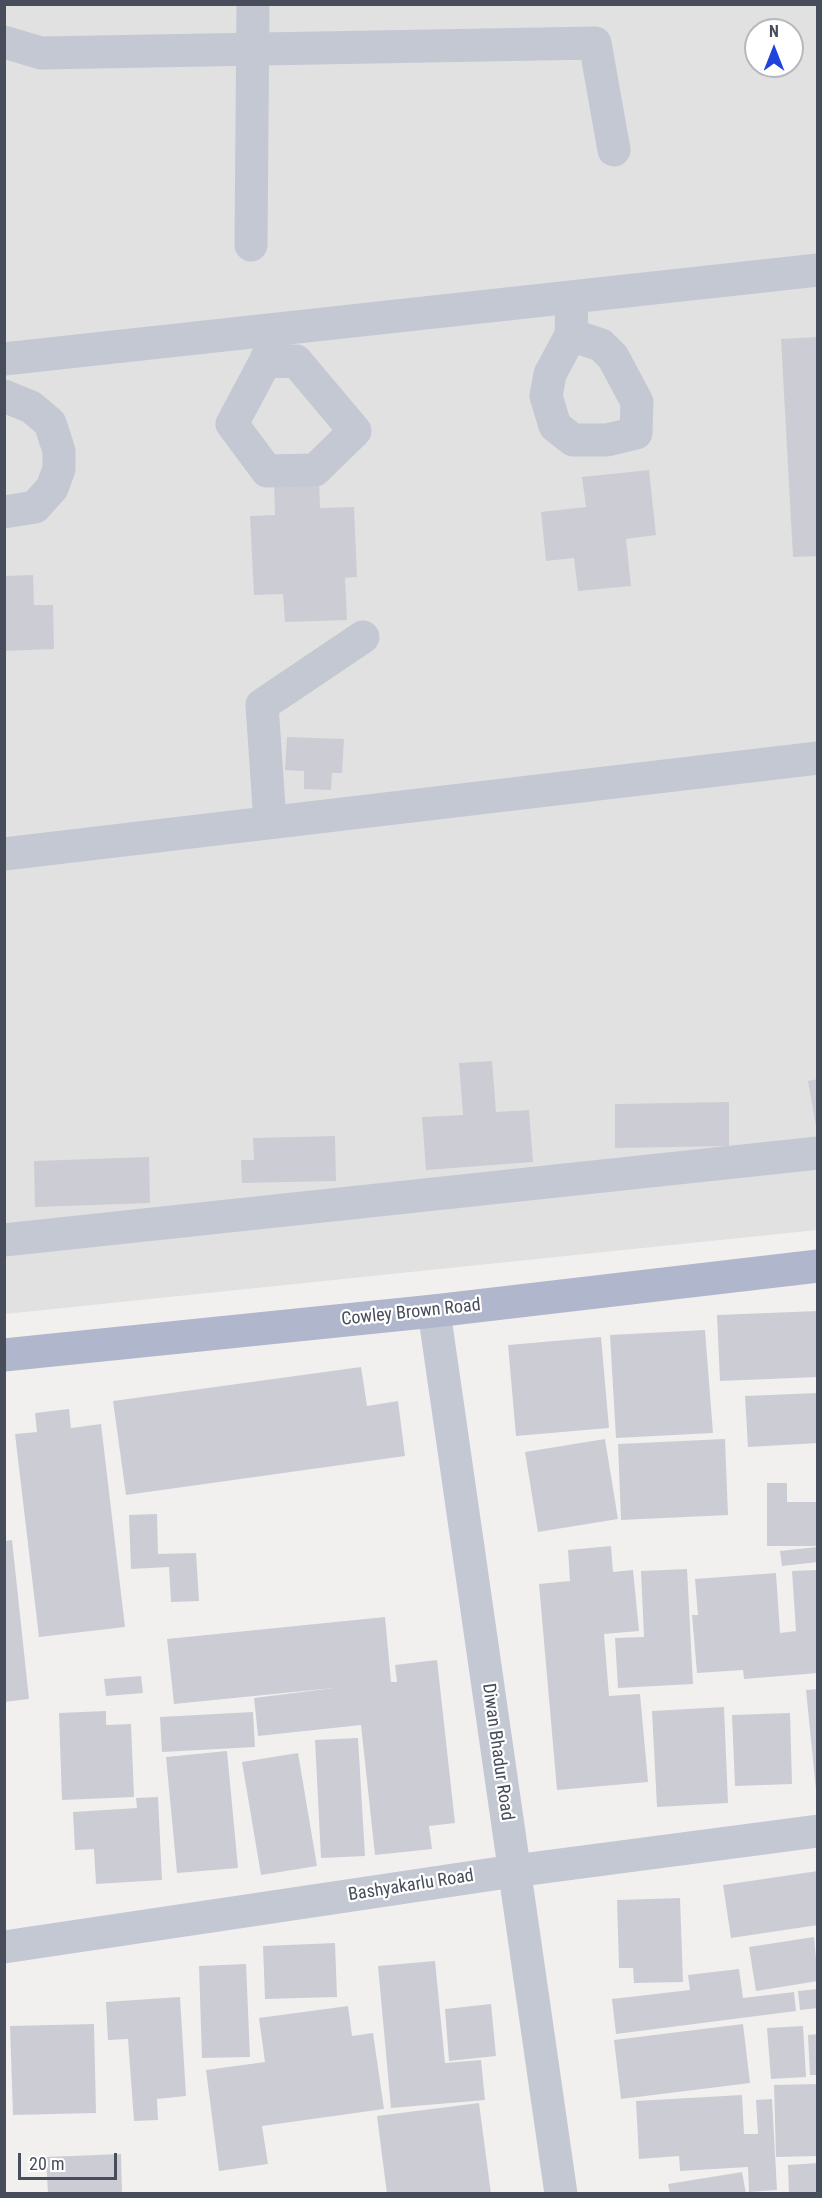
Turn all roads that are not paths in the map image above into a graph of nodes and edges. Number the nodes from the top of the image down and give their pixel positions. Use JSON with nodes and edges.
{"nodes":[{"id":1,"x":253,"y":4,"type":"edge"},
{"id":2,"x":4,"y":42,"type":"edge"},
{"id":3,"x":252,"y":49,"type":"junction"},
{"id":4,"x":614,"y":150,"type":"dead end"},
{"id":5,"x":251,"y":245,"type":"dead end"},
{"id":6,"x":818,"y":270,"type":"edge"},
{"id":7,"x":572,"y":297,"type":"junction"},
{"id":8,"x":279,"y":329,"type":"junction"},
{"id":9,"x":571,"y":335,"type":"dead end"},
{"id":10,"x":4,"y":359,"type":"edge"},
{"id":11,"x":265,"y":362,"type":"dead end"},
{"id":12,"x":4,"y":396,"type":"edge"},
{"id":13,"x":4,"y":512,"type":"edge"},
{"id":14,"x":363,"y":637,"type":"dead end"},
{"id":15,"x":818,"y":758,"type":"edge"},
{"id":16,"x":270,"y":822,"type":"junction"},
{"id":17,"x":4,"y":854,"type":"edge"},
{"id":18,"x":818,"y":1153,"type":"edge"},
{"id":19,"x":4,"y":1240,"type":"edge"},
{"id":20,"x":818,"y":1266,"type":"edge"},
{"id":21,"x":434,"y":1311,"type":"junction"},
{"id":22,"x":4,"y":1355,"type":"edge"},
{"id":23,"x":818,"y":1831,"type":"edge"},
{"id":24,"x":514,"y":1870,"type":"junction"},
{"id":25,"x":4,"y":1947,"type":"edge"},
{"id":26,"x":561,"y":2193,"type":"edge"}],
"edges":[{"from":1,"to":3,"type":"street"},
{"from":2,"to":3,"type":"street"},
{"from":3,"to":4,"type":"street"},
{"from":3,"to":5,"type":"street"},
{"from":6,"to":7,"type":"street"},
{"from":7,"to":8,"type":"street"},
{"from":7,"to":9,"type":"street"},
{"from":8,"to":10,"type":"street"},
{"from":8,"to":11,"type":"street"},
{"from":12,"to":13,"type":"street"},
{"from":14,"to":16,"type":"street"},
{"from":15,"to":16,"type":"street"},
{"from":16,"to":17,"type":"street"},
{"from":18,"to":19,"type":"street"},
{"from":20,"to":21,"type":"main road","name":"Cowley Brown Road"},
{"from":21,"to":22,"type":"main road","name":"Cowley Brown Road"},
{"from":21,"to":24,"type":"street","name":"Diwan Bhadur Road"},
{"from":23,"to":24,"type":"street","name":"Bashyakarlu Road"},
{"from":24,"to":25,"type":"street","name":"Bashyakarlu Road"},
{"from":24,"to":26,"type":"street","name":"Diwan Bhadur Road"}]}
